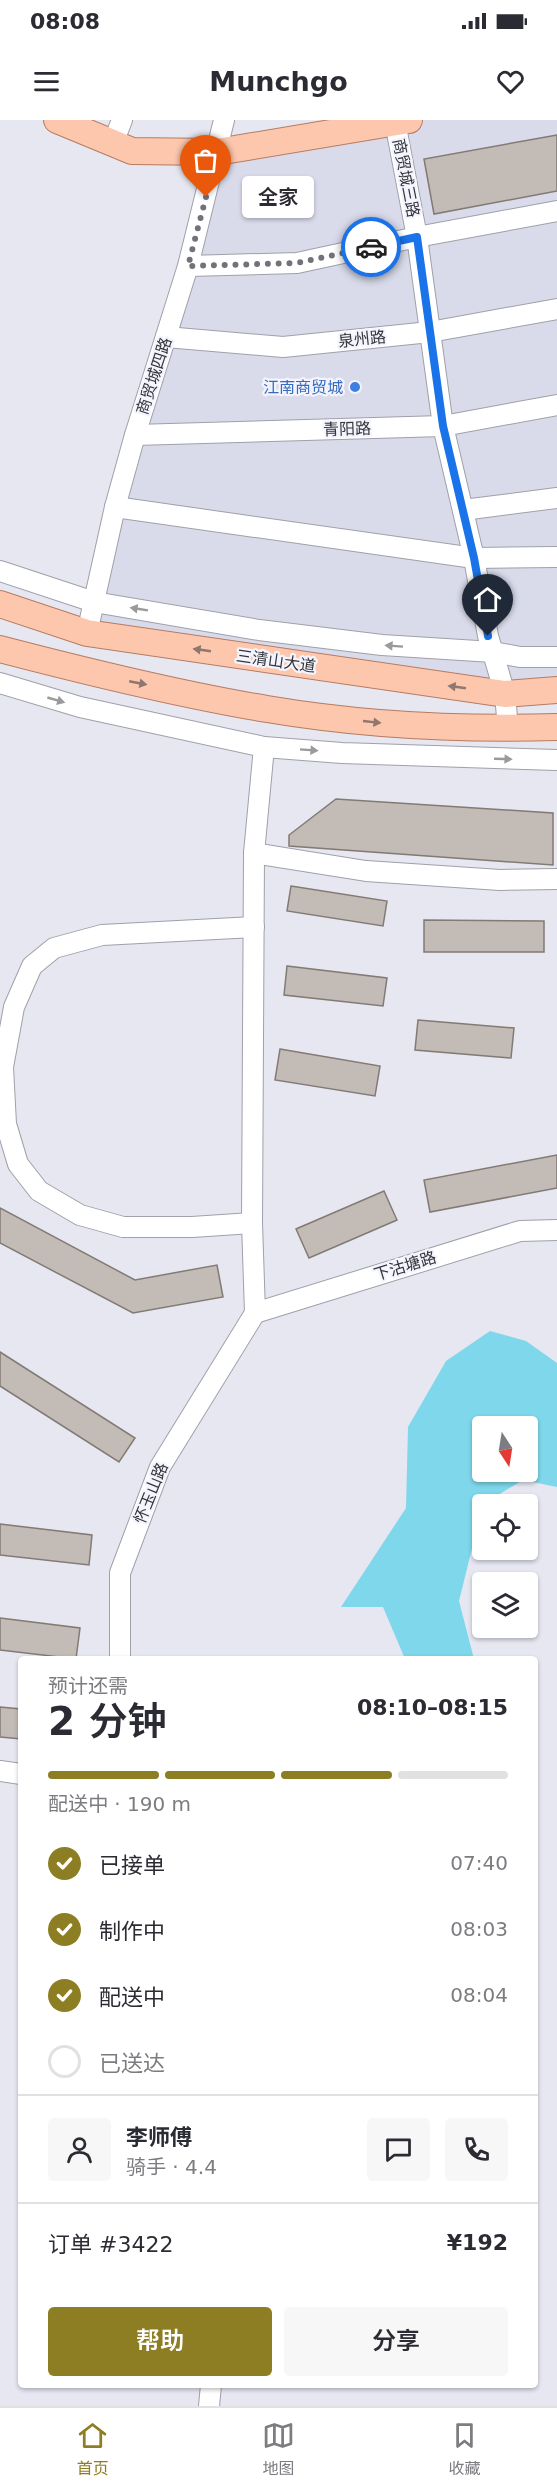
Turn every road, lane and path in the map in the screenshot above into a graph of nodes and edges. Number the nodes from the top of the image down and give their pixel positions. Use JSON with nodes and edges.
{"nodes":[{"id":1,"x":57,"y":120,"type":"edge"},
{"id":2,"x":224,"y":120,"type":"edge"},
{"id":3,"x":402,"y":121,"type":"edge"},
{"id":4,"x":117,"y":131,"type":"edge"},
{"id":5,"x":217,"y":152,"type":"junction"},
{"id":6,"x":557,"y":211,"type":"edge"},
{"id":7,"x":417,"y":237,"type":"junction"},
{"id":8,"x":188,"y":266,"type":"junction"},
{"id":9,"x":557,"y":309,"type":"edge"},
{"id":10,"x":430,"y":332,"type":"junction"},
{"id":11,"x":166,"y":337,"type":"junction"},
{"id":12,"x":557,"y":405,"type":"edge"},
{"id":13,"x":443,"y":426,"type":"junction"},
{"id":14,"x":135,"y":435,"type":"junction"},
{"id":15,"x":557,"y":498,"type":"edge"},
{"id":16,"x":116,"y":507,"type":"junction"},
{"id":17,"x":463,"y":510,"type":"junction"},
{"id":18,"x":557,"y":556,"type":"edge"},
{"id":19,"x":474,"y":558,"type":"junction"},
{"id":20,"x":0,"y":571,"type":"edge"},
{"id":21,"x":94,"y":602,"type":"junction"},
{"id":22,"x":0,"y":604,"type":"edge"},
{"id":23,"x":87,"y":633,"type":"junction"},
{"id":24,"x":0,"y":649,"type":"edge"},
{"id":25,"x":493,"y":652,"type":"junction"},
{"id":26,"x":557,"y":657,"type":"edge"},
{"id":27,"x":0,"y":683,"type":"edge"},
{"id":28,"x":557,"y":690,"type":"edge"},
{"id":29,"x":505,"y":694,"type":"junction"},
{"id":30,"x":557,"y":727,"type":"edge"},
{"id":31,"x":508,"y":729,"type":"junction"},
{"id":32,"x":264,"y":747,"type":"junction"},
{"id":33,"x":557,"y":760,"type":"edge"},
{"id":34,"x":254,"y":853,"type":"junction"},
{"id":35,"x":557,"y":879,"type":"edge"},
{"id":36,"x":254,"y":927,"type":"junction"},
{"id":37,"x":252,"y":1223,"type":"junction"},
{"id":38,"x":557,"y":1230,"type":"edge"},
{"id":39,"x":255,"y":1313,"type":"junction"},
{"id":40,"x":120,"y":1656,"type":"edge"},
{"id":41,"x":0,"y":1771,"type":"edge"},
{"id":42,"x":18,"y":1774,"type":"edge"},
{"id":43,"x":211,"y":2388,"type":"edge"},
{"id":44,"x":209,"y":2406,"type":"edge"}],
"edges":[{"from":1,"to":4,"type":"main road"},
{"from":2,"to":5,"type":"street","name":"商贸城四路"},
{"from":3,"to":5,"type":"main road"},
{"from":3,"to":7,"type":"street","name":"商贸城三路"},
{"from":4,"to":5,"type":"main road"},
{"from":5,"to":8,"type":"street","name":"商贸城四路"},
{"from":6,"to":7,"type":"street"},
{"from":7,"to":8,"type":"street"},
{"from":7,"to":10,"type":"street","name":"商贸城三路"},
{"from":8,"to":11,"type":"street","name":"商贸城四路"},
{"from":9,"to":10,"type":"street","name":"泉州路"},
{"from":10,"to":11,"type":"street","name":"泉州路"},
{"from":10,"to":13,"type":"street","name":"商贸城三路"},
{"from":11,"to":14,"type":"street","name":"商贸城四路"},
{"from":12,"to":13,"type":"street","name":"青阳路"},
{"from":13,"to":14,"type":"street","name":"青阳路"},
{"from":13,"to":17,"type":"street","name":"商贸城三路"},
{"from":14,"to":16,"type":"street","name":"商贸城四路"},
{"from":15,"to":17,"type":"street"},
{"from":16,"to":19,"type":"street"},
{"from":16,"to":21,"type":"street","name":"商贸城四路"},
{"from":17,"to":19,"type":"street","name":"商贸城三路"},
{"from":18,"to":19,"type":"street"},
{"from":19,"to":25,"type":"street","name":"商贸城三路"},
{"from":20,"to":21,"type":"street"},
{"from":21,"to":23,"type":"street","name":"商贸城四路"},
{"from":25,"to":21,"type":"street","one_way":true},
{"from":22,"to":23,"type":"main road","name":"三清山大道"},
{"from":29,"to":23,"type":"main road","name":"三清山大道","one_way":true},
{"from":24,"to":31,"type":"main road","one_way":true},
{"from":25,"to":26,"type":"street"},
{"from":25,"to":29,"type":"street","name":"商贸城三路"},
{"from":27,"to":32,"type":"street","one_way":true},
{"from":28,"to":29,"type":"main road","name":"三清山大道"},
{"from":29,"to":31,"type":"street","name":"商贸城三路"},
{"from":30,"to":31,"type":"main road"},
{"from":32,"to":33,"type":"street","one_way":true},
{"from":32,"to":34,"type":"street"},
{"from":34,"to":35,"type":"street"},
{"from":34,"to":36,"type":"street"},
{"from":36,"to":37,"type":"street"},
{"from":36,"to":37,"type":"street"},
{"from":37,"to":39,"type":"street"},
{"from":38,"to":39,"type":"street","name":"下沽塘路"},
{"from":39,"to":40,"type":"street","name":"怀玉山路"},
{"from":41,"to":42,"type":"street"},
{"from":43,"to":44,"type":"street"}]}
